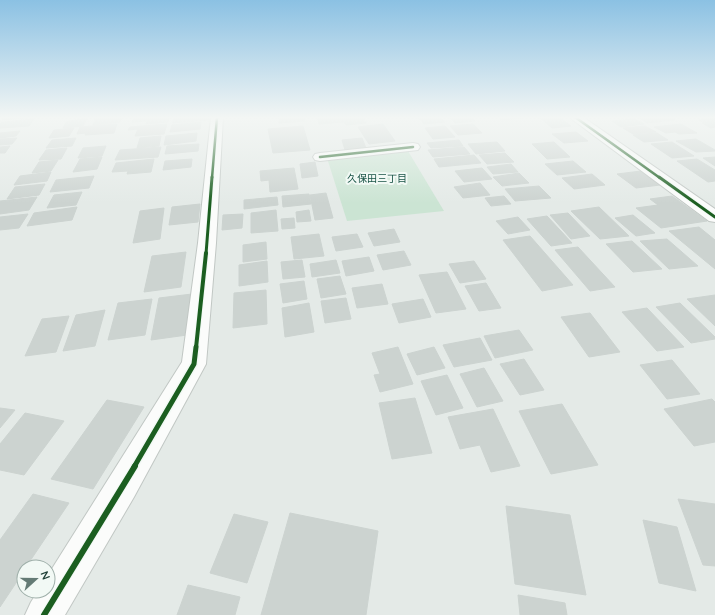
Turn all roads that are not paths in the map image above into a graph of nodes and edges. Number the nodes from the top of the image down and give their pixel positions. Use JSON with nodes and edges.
{"nodes":[{"id":1,"x":215,"y":146,"type":"edge"},
{"id":2,"x":615,"y":146,"type":"edge"},
{"id":3,"x":412,"y":147,"type":"dead end"},
{"id":4,"x":320,"y":157,"type":"dead end"},
{"id":5,"x":715,"y":217,"type":"edge"},
{"id":6,"x":44,"y":615,"type":"edge"}],
"edges":[{"from":1,"to":6,"type":"street"},
{"from":2,"to":5,"type":"street"},
{"from":3,"to":4,"type":"street"}]}
